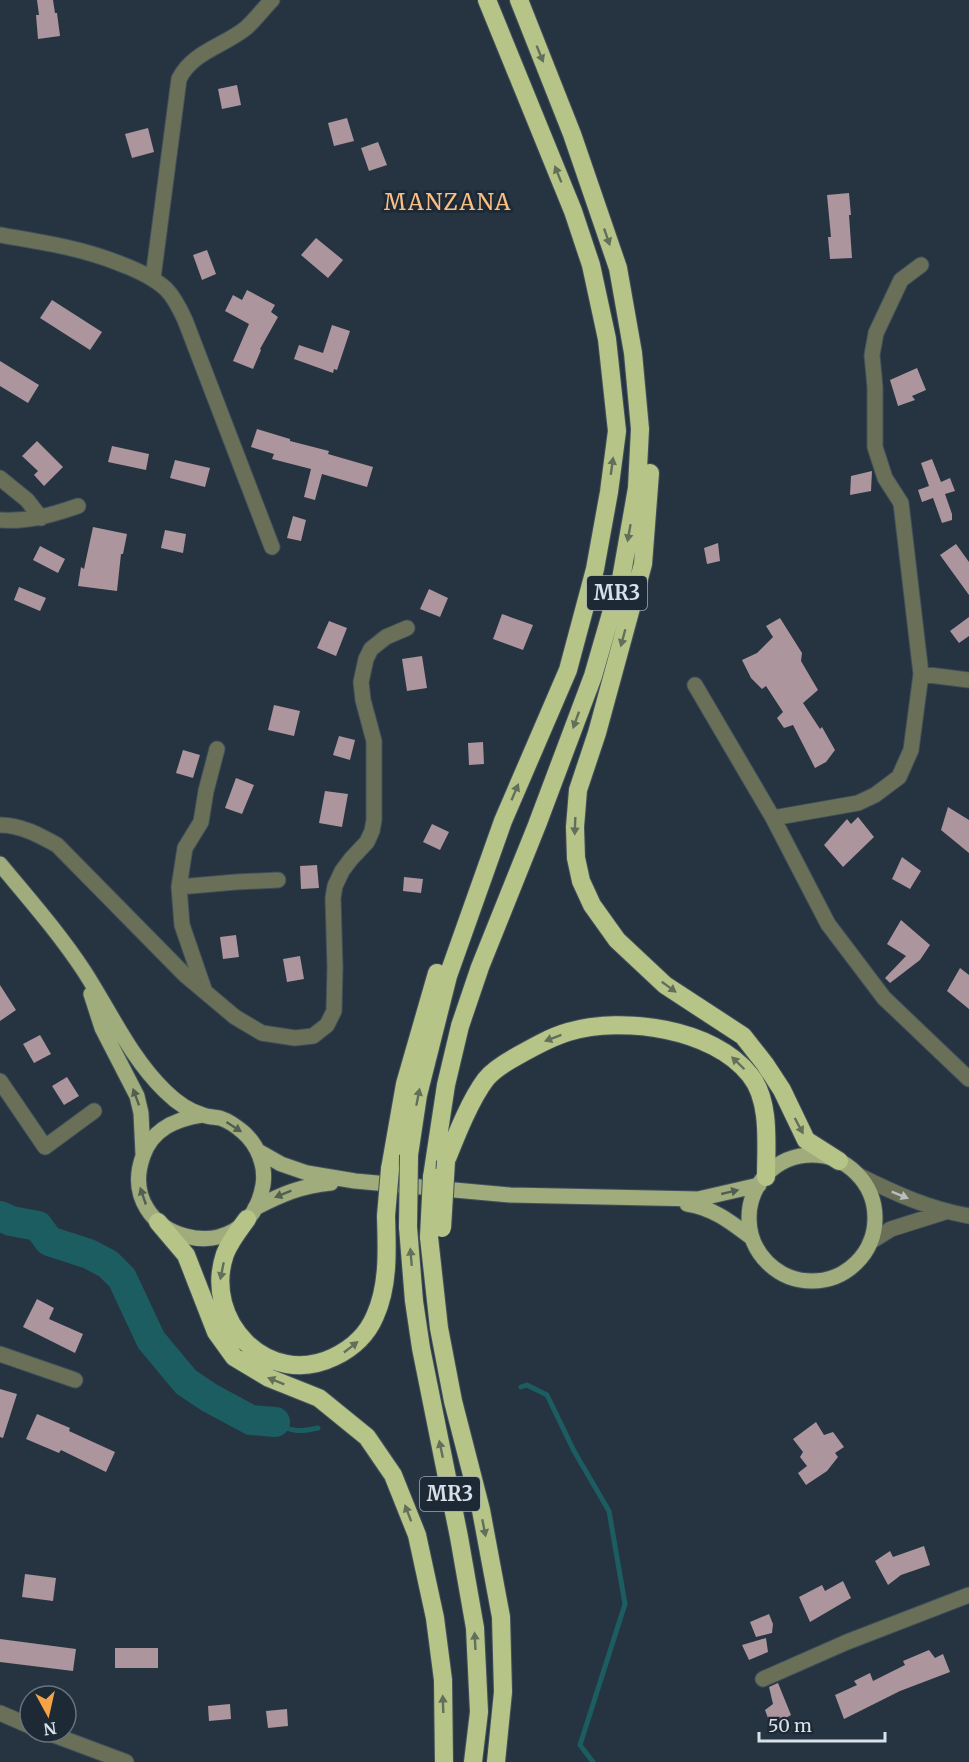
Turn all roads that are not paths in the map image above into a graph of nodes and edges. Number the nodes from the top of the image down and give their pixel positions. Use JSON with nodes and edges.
{"nodes":[{"id":1,"x":272,"y":0,"type":"edge"},
{"id":2,"x":487,"y":0,"type":"edge"},
{"id":3,"x":519,"y":0,"type":"edge"},
{"id":4,"x":0,"y":235,"type":"edge"},
{"id":5,"x":921,"y":265,"type":"dead end"},
{"id":6,"x":153,"y":278,"type":"junction"},
{"id":7,"x":633,"y":353,"type":"junction"},
{"id":8,"x":0,"y":478,"type":"edge"},
{"id":9,"x":78,"y":506,"type":"dead end"},
{"id":10,"x":41,"y":518,"type":"junction"},
{"id":11,"x":0,"y":520,"type":"edge"},
{"id":12,"x":272,"y":547,"type":"dead end"},
{"id":13,"x":407,"y":628,"type":"dead end"},
{"id":14,"x":921,"y":674,"type":"junction"},
{"id":15,"x":969,"y":680,"type":"edge"},
{"id":16,"x":695,"y":685,"type":"dead end"},
{"id":17,"x":217,"y":748,"type":"dead end"},
{"id":18,"x":773,"y":818,"type":"junction"},
{"id":19,"x":503,"y":821,"type":"junction"},
{"id":20,"x":0,"y":825,"type":"edge"},
{"id":21,"x":0,"y":864,"type":"edge"},
{"id":22,"x":278,"y":880,"type":"dead end"},
{"id":23,"x":179,"y":887,"type":"junction"},
{"id":24,"x":84,"y":972,"type":"junction"},
{"id":25,"x":205,"y":992,"type":"junction"},
{"id":26,"x":969,"y":1079,"type":"edge"},
{"id":27,"x":0,"y":1081,"type":"edge"},
{"id":28,"x":94,"y":1111,"type":"dead end"},
{"id":29,"x":202,"y":1115,"type":"junction"},
{"id":30,"x":258,"y":1151,"type":"junction"},
{"id":31,"x":143,"y":1154,"type":"junction"},
{"id":32,"x":839,"y":1161,"type":"junction"},
{"id":33,"x":858,"y":1175,"type":"junction"},
{"id":34,"x":762,"y":1180,"type":"junction"},
{"id":35,"x":355,"y":1181,"type":"junction"},
{"id":36,"x":660,"y":1199,"type":"junction"},
{"id":37,"x":945,"y":1212,"type":"junction"},
{"id":38,"x":251,"y":1214,"type":"junction"},
{"id":39,"x":969,"y":1216,"type":"edge"},
{"id":40,"x":158,"y":1222,"type":"junction"},
{"id":41,"x":436,"y":1233,"type":"junction"},
{"id":42,"x":752,"y":1239,"type":"junction"},
{"id":43,"x":870,"y":1242,"type":"junction"},
{"id":44,"x":0,"y":1354,"type":"edge"},
{"id":45,"x":75,"y":1380,"type":"dead end"},
{"id":46,"x":969,"y":1595,"type":"edge"},
{"id":47,"x":763,"y":1679,"type":"dead end"},
{"id":48,"x":0,"y":1713,"type":"edge"},
{"id":49,"x":18,"y":1721,"type":"edge"},
{"id":50,"x":78,"y":1744,"type":"edge"},
{"id":51,"x":126,"y":1762,"type":"edge"},
{"id":52,"x":444,"y":1762,"type":"edge"},
{"id":53,"x":473,"y":1762,"type":"edge"},
{"id":54,"x":496,"y":1762,"type":"edge"}],
"edges":[{"from":1,"to":6,"type":"street"},
{"from":19,"to":2,"type":"highway","number":"MR3","one_way":true},
{"from":3,"to":7,"type":"highway","number":"MR3","one_way":true},
{"from":4,"to":6,"type":"street"},
{"from":5,"to":14,"type":"street"},
{"from":6,"to":12,"type":"street"},
{"from":7,"to":32,"type":"highway","one_way":true},
{"from":7,"to":41,"type":"highway","number":"MR3","one_way":true,"bridge":true},
{"from":8,"to":10,"type":"street"},
{"from":9,"to":10,"type":"street"},
{"from":10,"to":11,"type":"street"},
{"from":13,"to":25,"type":"street"},
{"from":14,"to":15,"type":"street"},
{"from":14,"to":18,"type":"street"},
{"from":16,"to":18,"type":"street"},
{"from":17,"to":23,"type":"street"},
{"from":18,"to":26,"type":"street"},
{"from":38,"to":19,"type":"highway","one_way":true,"bridge":true},
{"from":53,"to":19,"type":"highway","number":"MR3","one_way":true,"bridge":true},
{"from":20,"to":25,"type":"street"},
{"from":21,"to":24,"type":"main road"},
{"from":22,"to":23,"type":"street"},
{"from":23,"to":25,"type":"street"},
{"from":24,"to":29,"type":"main road"},
{"from":31,"to":24,"type":"main road","one_way":true},
{"from":27,"to":28,"type":"street"},
{"from":29,"to":30,"type":"main road","one_way":true},
{"from":29,"to":31,"type":"main road"},
{"from":30,"to":35,"type":"main road"},
{"from":30,"to":38,"type":"main road"},
{"from":40,"to":31,"type":"main road","one_way":true},
{"from":32,"to":33,"type":"main road"},
{"from":32,"to":34,"type":"main road"},
{"from":33,"to":37,"type":"street","one_way":true},
{"from":33,"to":43,"type":"main road"},
{"from":36,"to":34,"type":"main road","one_way":true},
{"from":34,"to":41,"type":"highway","one_way":true,"bridge":true},
{"from":34,"to":42,"type":"main road"},
{"from":35,"to":36,"type":"main road"},
{"from":35,"to":38,"type":"main road","one_way":true},
{"from":36,"to":42,"type":"main road"},
{"from":37,"to":39,"type":"street"},
{"from":37,"to":43,"type":"street"},
{"from":38,"to":40,"type":"main road"},
{"from":52,"to":40,"type":"highway","one_way":true},
{"from":41,"to":54,"type":"highway","number":"MR3","one_way":true},
{"from":42,"to":43,"type":"main road"},
{"from":44,"to":45,"type":"street"},
{"from":46,"to":47,"type":"street"},
{"from":48,"to":49,"type":"street"},
{"from":50,"to":51,"type":"street"}]}
